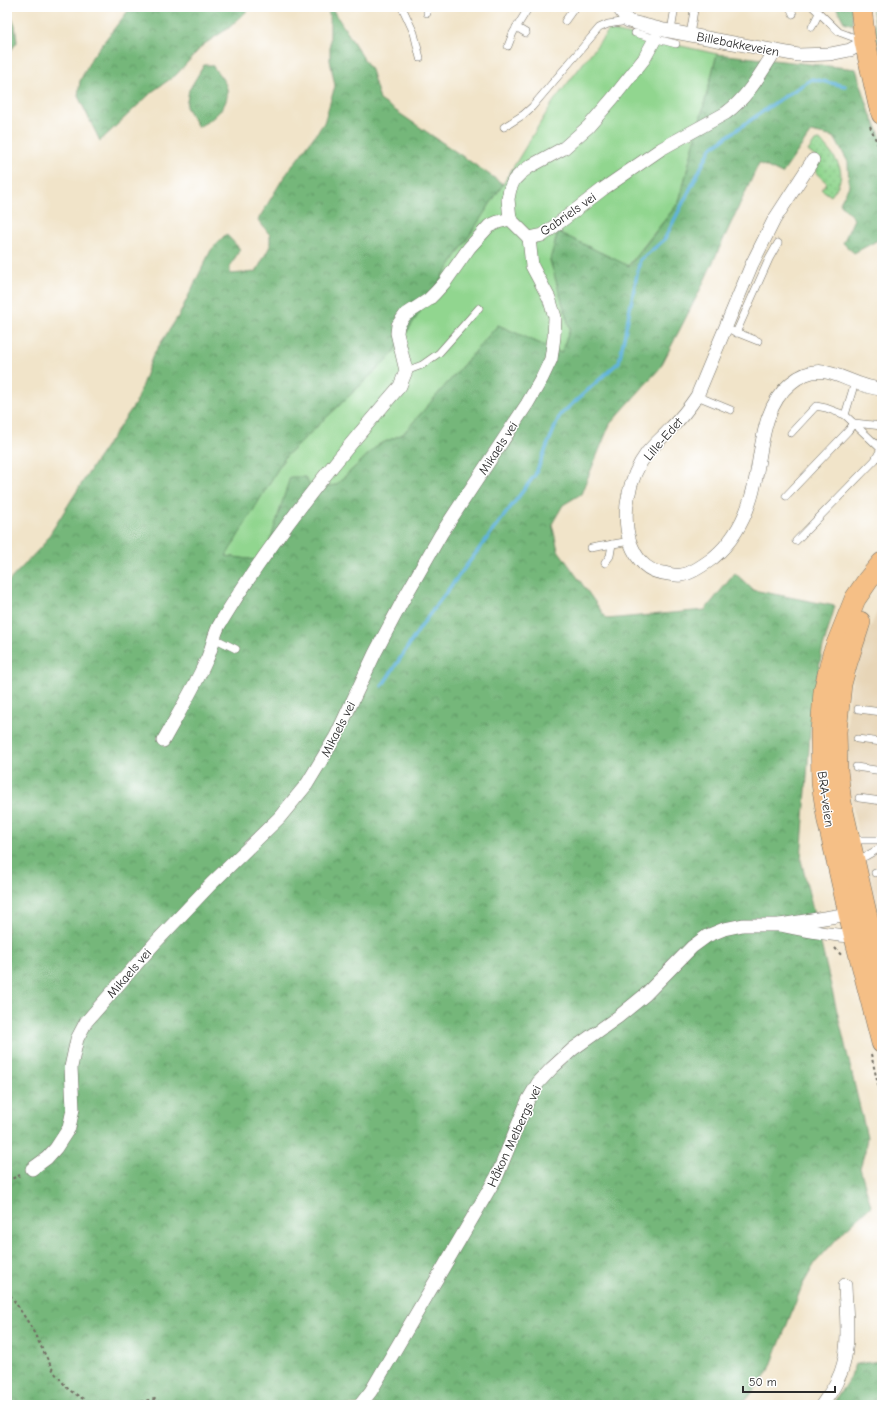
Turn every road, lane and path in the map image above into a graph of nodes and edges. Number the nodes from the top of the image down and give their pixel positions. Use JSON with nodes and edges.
{"nodes":[{"id":1,"x":402,"y":7,"type":"edge"},
{"id":2,"x":529,"y":7,"type":"edge"},
{"id":3,"x":575,"y":7,"type":"edge"},
{"id":4,"x":618,"y":7,"type":"edge"},
{"id":5,"x":675,"y":7,"type":"edge"},
{"id":6,"x":813,"y":7,"type":"edge"},
{"id":7,"x":861,"y":7,"type":"edge"},
{"id":8,"x":694,"y":10,"type":"dead end"},
{"id":9,"x":819,"y":13,"type":"junction"},
{"id":10,"x":564,"y":21,"type":"dead end"},
{"id":11,"x":628,"y":21,"type":"junction"},
{"id":12,"x":516,"y":27,"type":"junction"},
{"id":13,"x":812,"y":27,"type":"dead end"},
{"id":14,"x":671,"y":31,"type":"junction"},
{"id":15,"x":526,"y":33,"type":"dead end"},
{"id":16,"x":635,"y":33,"type":"dead end"},
{"id":17,"x":690,"y":34,"type":"junction"},
{"id":18,"x":655,"y":39,"type":"junction"},
{"id":19,"x":865,"y":42,"type":"junction"},
{"id":20,"x":676,"y":44,"type":"dead end"},
{"id":21,"x":508,"y":46,"type":"dead end"},
{"id":22,"x":775,"y":51,"type":"junction"},
{"id":23,"x":420,"y":58,"type":"dead end"},
{"id":24,"x":882,"y":114,"type":"edge"},
{"id":25,"x":504,"y":128,"type":"dead end"},
{"id":26,"x":813,"y":160,"type":"dead end"},
{"id":27,"x":510,"y":219,"type":"junction"},
{"id":28,"x":529,"y":238,"type":"junction"},
{"id":29,"x":778,"y":243,"type":"dead end"},
{"id":30,"x":749,"y":288,"type":"junction"},
{"id":31,"x":479,"y":308,"type":"dead end"},
{"id":32,"x":731,"y":330,"type":"junction"},
{"id":33,"x":758,"y":341,"type":"dead end"},
{"id":34,"x":406,"y":371,"type":"junction"},
{"id":35,"x":855,"y":382,"type":"junction"},
{"id":36,"x":882,"y":389,"type":"edge"},
{"id":37,"x":697,"y":396,"type":"junction"},
{"id":38,"x":731,"y":410,"type":"dead end"},
{"id":39,"x":845,"y":415,"type":"junction"},
{"id":40,"x":854,"y":423,"type":"junction"},
{"id":41,"x":882,"y":426,"type":"edge"},
{"id":42,"x":791,"y":433,"type":"dead end"},
{"id":43,"x":882,"y":449,"type":"edge"},
{"id":44,"x":786,"y":496,"type":"dead end"},
{"id":45,"x":630,"y":541,"type":"junction"},
{"id":46,"x":796,"y":541,"type":"dead end"},
{"id":47,"x":612,"y":544,"type":"junction"},
{"id":48,"x":591,"y":548,"type":"dead end"},
{"id":49,"x":605,"y":563,"type":"dead end"},
{"id":50,"x":882,"y":563,"type":"edge"},
{"id":51,"x":882,"y":570,"type":"edge"},
{"id":52,"x":214,"y":638,"type":"junction"},
{"id":53,"x":236,"y":649,"type":"dead end"},
{"id":54,"x":858,"y":709,"type":"dead end"},
{"id":55,"x":882,"y":712,"type":"edge"},
{"id":56,"x":857,"y":739,"type":"dead end"},
{"id":57,"x":163,"y":741,"type":"dead end"},
{"id":58,"x":882,"y":742,"type":"edge"},
{"id":59,"x":856,"y":767,"type":"dead end"},
{"id":60,"x":882,"y":770,"type":"edge"},
{"id":61,"x":859,"y":798,"type":"dead end"},
{"id":62,"x":882,"y":801,"type":"edge"},
{"id":63,"x":882,"y":840,"type":"edge"},
{"id":64,"x":882,"y":847,"type":"edge"},
{"id":65,"x":845,"y":852,"type":"junction"},
{"id":66,"x":848,"y":914,"type":"junction"},
{"id":67,"x":869,"y":921,"type":"junction"},
{"id":68,"x":780,"y":924,"type":"junction"},
{"id":69,"x":855,"y":936,"type":"junction"},
{"id":70,"x":830,"y":946,"type":"dead end"},
{"id":71,"x":844,"y":958,"type":"dead end"},
{"id":72,"x":882,"y":983,"type":"edge"},
{"id":73,"x":875,"y":1045,"type":"edge"},
{"id":74,"x":882,"y":1102,"type":"edge"},
{"id":75,"x":32,"y":1169,"type":"joint"},
{"id":76,"x":7,"y":1181,"type":"edge"},
{"id":77,"x":846,"y":1285,"type":"dead end"},
{"id":78,"x":7,"y":1290,"type":"edge"},
{"id":79,"x":94,"y":1405,"type":"edge"},
{"id":80,"x":129,"y":1405,"type":"edge"},
{"id":81,"x":160,"y":1405,"type":"edge"},
{"id":82,"x":360,"y":1405,"type":"edge"},
{"id":83,"x":822,"y":1405,"type":"edge"}],
"edges":[{"from":1,"to":23,"type":"lane"},
{"from":2,"to":12,"type":"lane"},
{"from":3,"to":10,"type":"lane"},
{"from":4,"to":11,"type":"street"},
{"from":5,"to":14,"type":"lane"},
{"from":6,"to":9,"type":"lane"},
{"from":7,"to":19,"type":"main road"},
{"from":8,"to":17,"type":"lane"},
{"from":9,"to":13,"type":"lane"},
{"from":9,"to":19,"type":"lane"},
{"from":11,"to":14,"type":"street","name":"Billebakkeveien"},
{"from":11,"to":25,"type":"lane"},
{"from":12,"to":15,"type":"lane"},
{"from":12,"to":21,"type":"lane"},
{"from":14,"to":17,"type":"street","name":"Billebakkeveien"},
{"from":16,"to":18,"type":"lane"},
{"from":17,"to":22,"type":"street","name":"Billebakkeveien"},
{"from":18,"to":20,"type":"lane"},
{"from":18,"to":27,"type":"street"},
{"from":19,"to":22,"type":"street","name":"Billebakkeveien"},
{"from":19,"to":24,"type":"main road"},
{"from":22,"to":28,"type":"street","name":"Gabriels vei"},
{"from":26,"to":30,"type":"street","name":"Lille-Edet"},
{"from":27,"to":28,"type":"street","name":"Gabriels vei"},
{"from":27,"to":34,"type":"street"},
{"from":28,"to":75,"type":"street","name":"Mikaels vei"},
{"from":29,"to":30,"type":"lane"},
{"from":30,"to":32,"type":"street","name":"Lille-Edet"},
{"from":31,"to":34,"type":"lane"},
{"from":32,"to":33,"type":"lane"},
{"from":32,"to":37,"type":"street","name":"Lille-Edet"},
{"from":34,"to":52,"type":"street"},
{"from":35,"to":36,"type":"street","name":"Lille-Edet"},
{"from":35,"to":39,"type":"lane"},
{"from":35,"to":45,"type":"street","name":"Lille-Edet"},
{"from":37,"to":38,"type":"lane"},
{"from":37,"to":45,"type":"street","name":"Lille-Edet"},
{"from":39,"to":40,"type":"lane"},
{"from":39,"to":42,"type":"lane"},
{"from":40,"to":41,"type":"lane"},
{"from":40,"to":43,"type":"lane"},
{"from":40,"to":44,"type":"lane"},
{"from":43,"to":46,"type":"lane"},
{"from":45,"to":47,"type":"lane"},
{"from":47,"to":48,"type":"lane"},
{"from":47,"to":49,"type":"lane"},
{"from":50,"to":65,"type":"main road","name":"BRA-veien"},
{"from":51,"to":65,"type":"main road","name":"BRA-veien"},
{"from":52,"to":53,"type":"lane"},
{"from":52,"to":57,"type":"street"},
{"from":54,"to":55,"type":"lane"},
{"from":56,"to":58,"type":"lane"},
{"from":59,"to":60,"type":"lane"},
{"from":61,"to":62,"type":"lane"},
{"from":63,"to":65,"type":"lane"},
{"from":64,"to":65,"type":"lane"},
{"from":65,"to":66,"type":"main road","name":"BRA-veien"},
{"from":65,"to":67,"type":"main road","name":"BRA-veien"},
{"from":66,"to":67,"type":"street"},
{"from":66,"to":68,"type":"street"},
{"from":66,"to":69,"type":"main road","name":"BRA-veien"},
{"from":67,"to":69,"type":"street"},
{"from":67,"to":72,"type":"main road","name":"BRA-veien"},
{"from":68,"to":69,"type":"street"},
{"from":68,"to":82,"type":"street","name":"Håkon Melbergs vei"},
{"from":69,"to":73,"type":"main road","name":"BRA-veien"},
{"from":70,"to":71,"type":"path"},
{"from":73,"to":74,"type":"path"},
{"from":75,"to":76,"type":"path"},
{"from":77,"to":83,"type":"street"},
{"from":78,"to":79,"type":"path"},
{"from":80,"to":81,"type":"path"}]}
